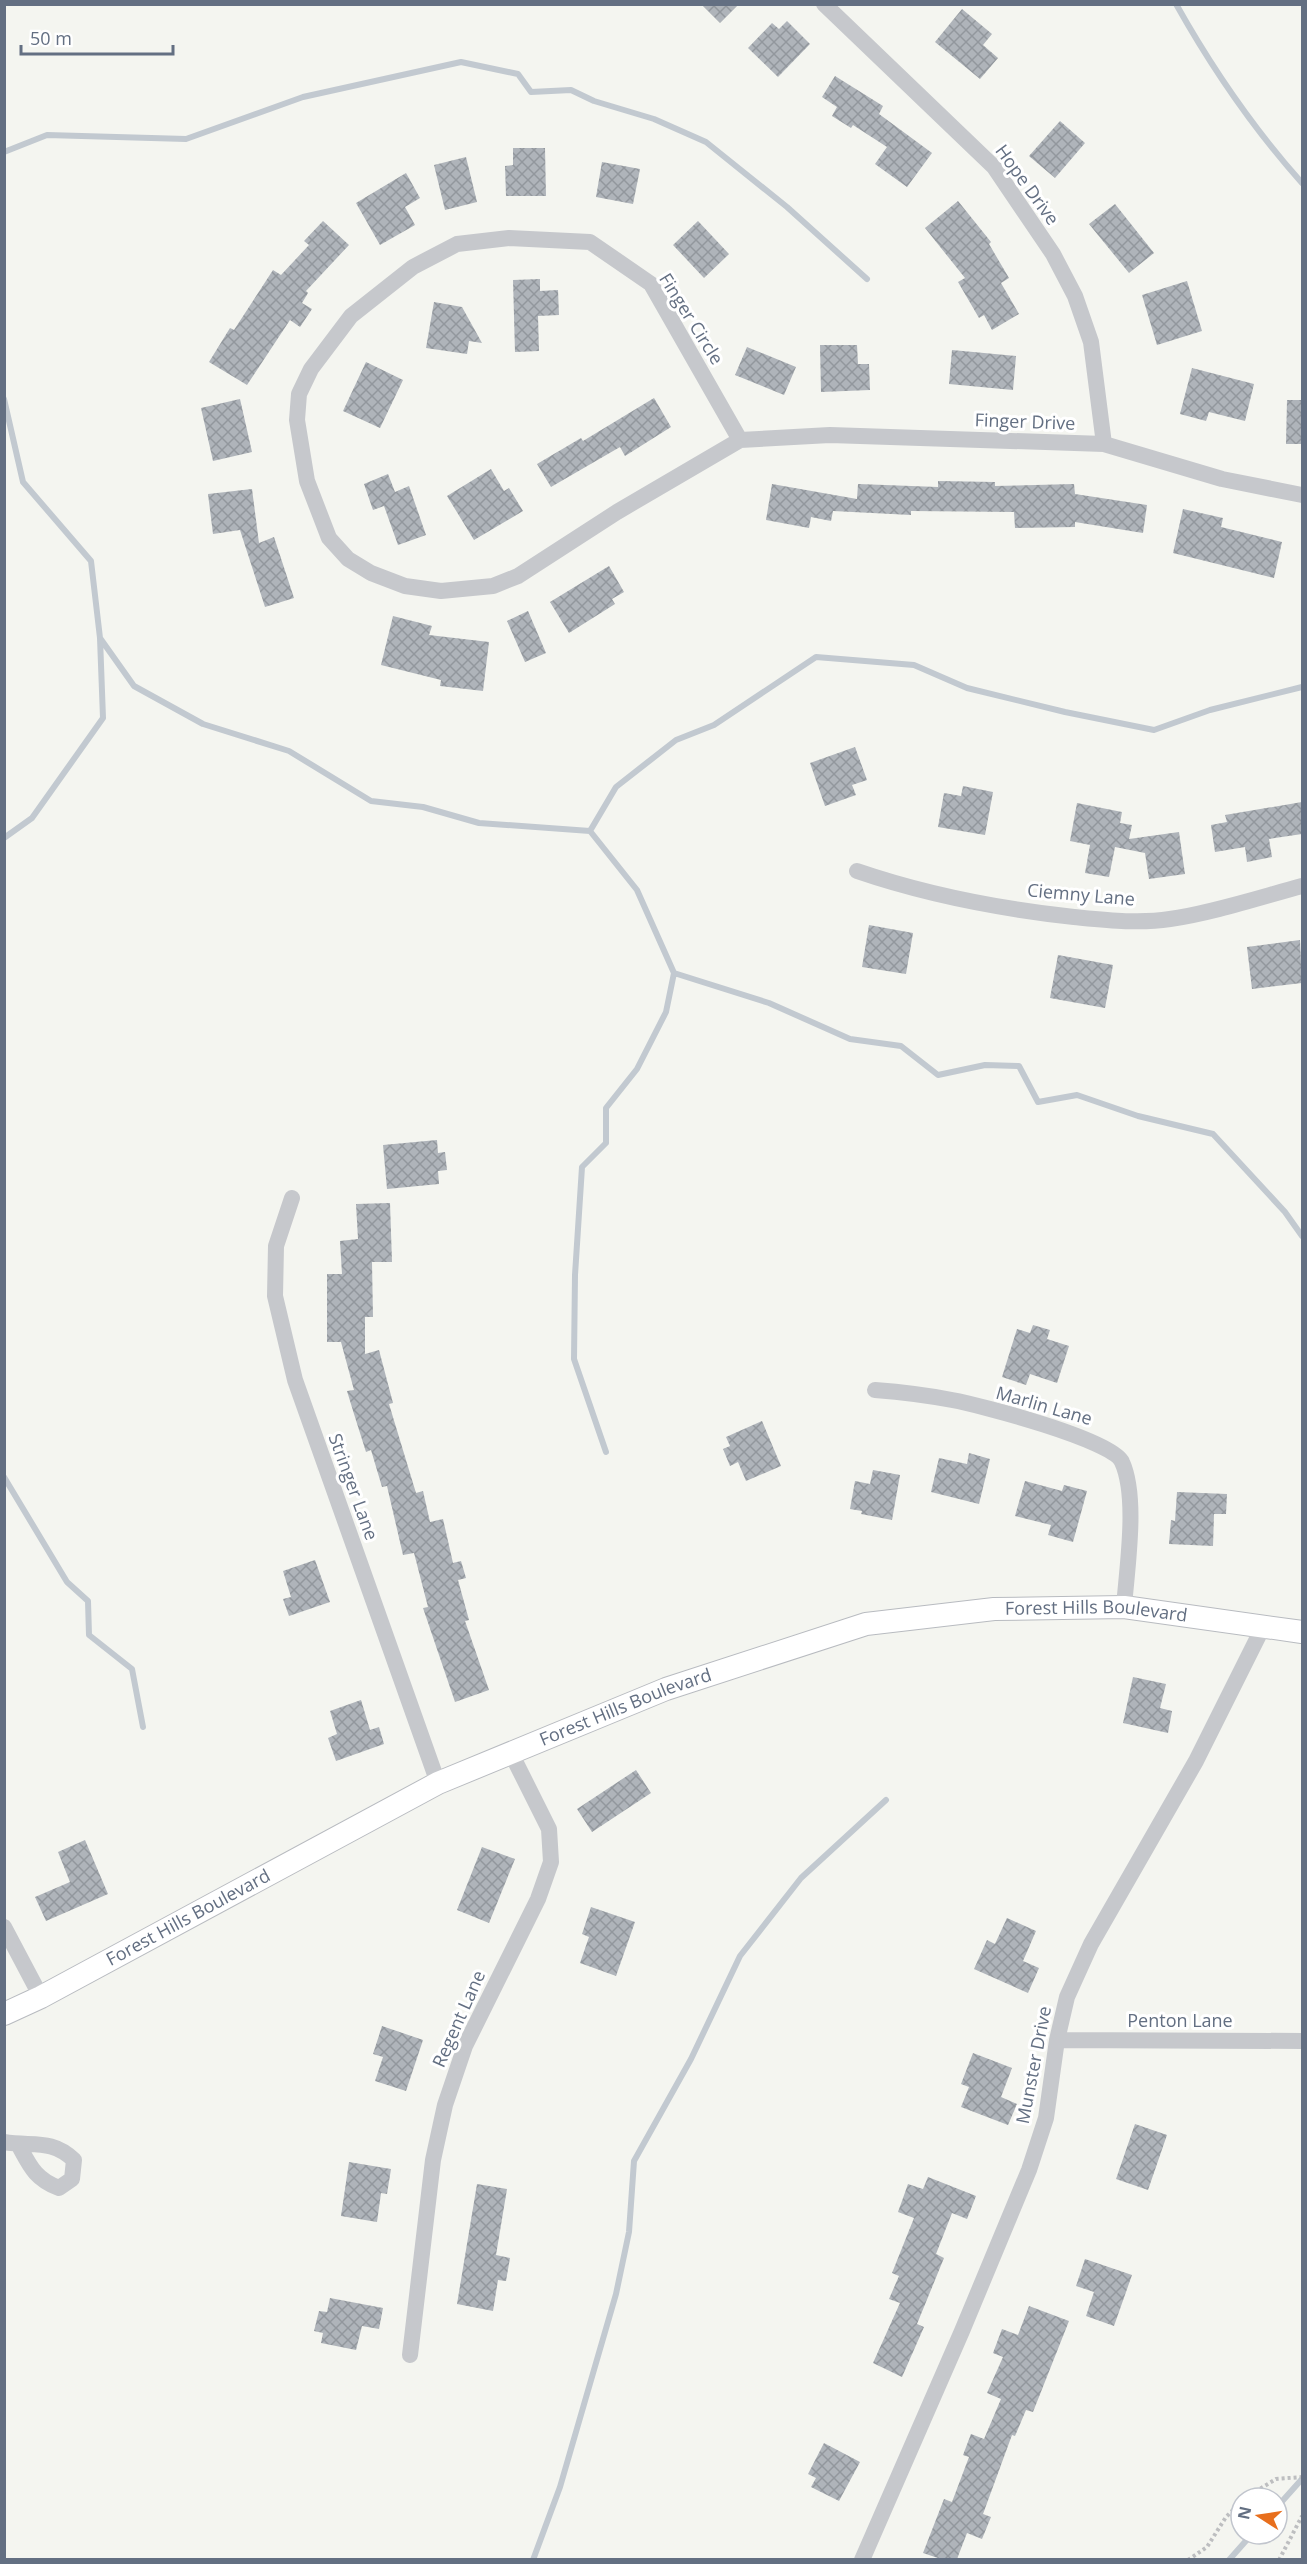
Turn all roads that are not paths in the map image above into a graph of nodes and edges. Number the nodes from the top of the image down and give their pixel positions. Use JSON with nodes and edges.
{"nodes":[{"id":1,"x":824,"y":4,"type":"edge"},
{"id":2,"x":740,"y":440,"type":"junction"},
{"id":3,"x":1104,"y":444,"type":"junction"},
{"id":4,"x":1302,"y":495,"type":"edge"},
{"id":5,"x":856,"y":871,"type":"dead end"},
{"id":6,"x":1302,"y":886,"type":"edge"},
{"id":7,"x":292,"y":1198,"type":"dead end"},
{"id":8,"x":875,"y":1390,"type":"dead end"},
{"id":9,"x":1125,"y":1607,"type":"junction"},
{"id":10,"x":1263,"y":1627,"type":"junction"},
{"id":11,"x":1302,"y":1632,"type":"edge"},
{"id":12,"x":510,"y":1751,"type":"junction"},
{"id":13,"x":438,"y":1783,"type":"junction"},
{"id":14,"x":4,"y":1927,"type":"edge"},
{"id":15,"x":41,"y":1997,"type":"junction"},
{"id":16,"x":4,"y":2014,"type":"edge"},
{"id":17,"x":1057,"y":2040,"type":"junction"},
{"id":18,"x":1302,"y":2041,"type":"edge"},
{"id":19,"x":410,"y":2355,"type":"dead end"},
{"id":20,"x":862,"y":2559,"type":"edge"}],
"edges":[{"from":1,"to":3,"type":"street","name":"Hope Drive"},
{"from":2,"to":2,"type":"street","name":"Finger Circle"},
{"from":2,"to":3,"type":"street","name":"Finger Drive"},
{"from":3,"to":4,"type":"street","name":"Finger Drive"},
{"from":5,"to":6,"type":"street","name":"Ciemny Lane"},
{"from":7,"to":13,"type":"street","name":"Stringer Lane"},
{"from":8,"to":9,"type":"street","name":"Marlin Lane"},
{"from":9,"to":10,"type":"main road","name":"Forest Hills Boulevard"},
{"from":9,"to":12,"type":"main road","name":"Forest Hills Boulevard"},
{"from":10,"to":11,"type":"main road","name":"Forest Hills Boulevard"},
{"from":10,"to":17,"type":"street","name":"Munster Drive"},
{"from":12,"to":13,"type":"main road","name":"Forest Hills Boulevard"},
{"from":12,"to":19,"type":"street","name":"Regent Lane"},
{"from":13,"to":15,"type":"main road","name":"Forest Hills Boulevard"},
{"from":14,"to":15,"type":"street"},
{"from":15,"to":16,"type":"main road","name":"Forest Hills Boulevard"},
{"from":17,"to":18,"type":"street","name":"Penton Lane"},
{"from":17,"to":20,"type":"street","name":"Munster Drive"}]}
